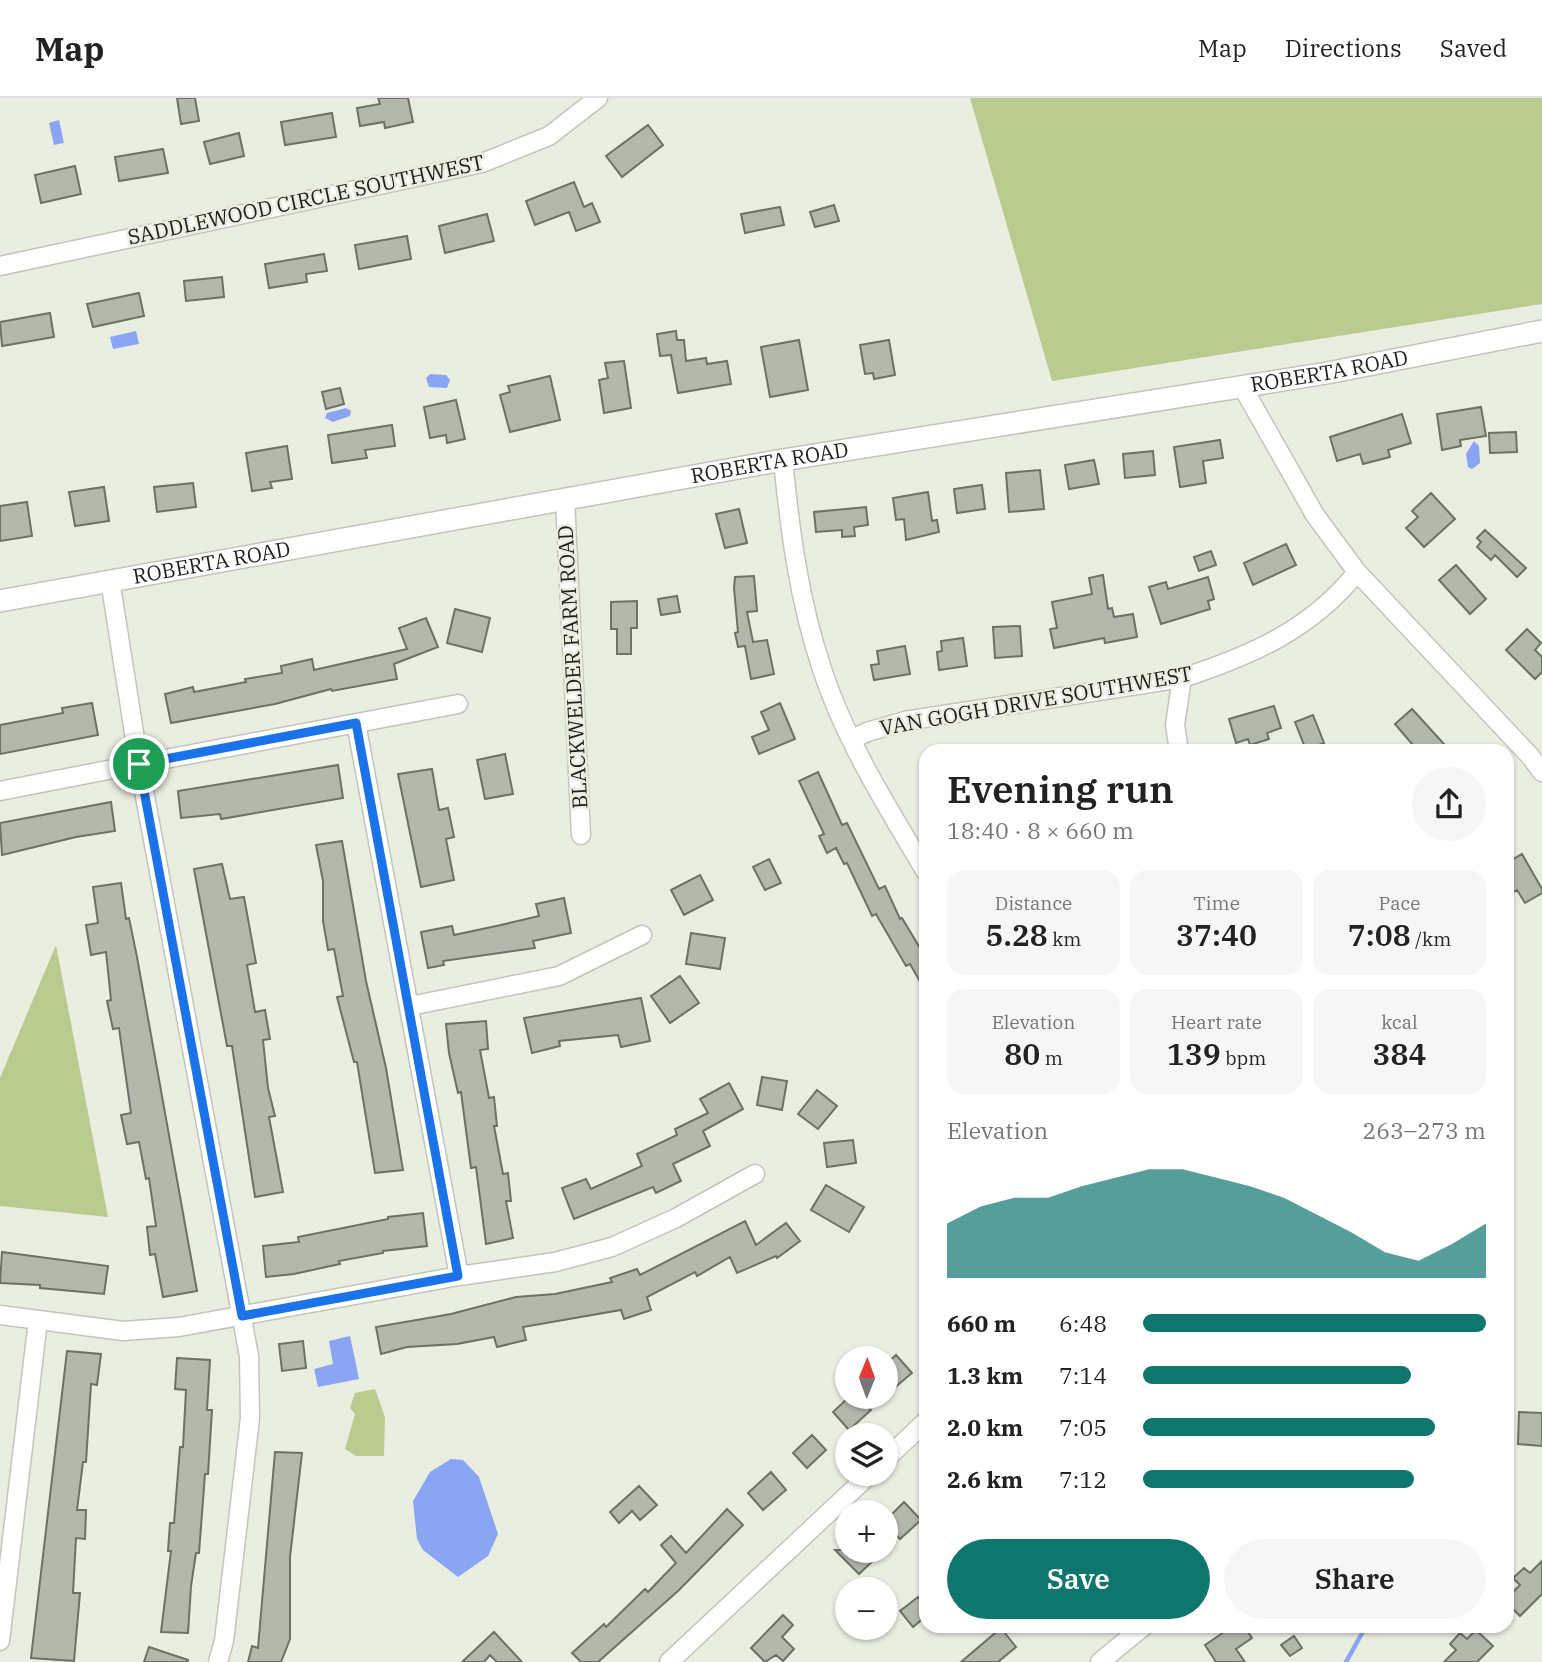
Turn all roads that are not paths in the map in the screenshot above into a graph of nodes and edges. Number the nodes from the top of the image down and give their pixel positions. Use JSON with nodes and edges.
{"nodes":[{"id":1,"x":598,"y":98,"type":"edge"},
{"id":2,"x":0,"y":266,"type":"edge"},
{"id":3,"x":1542,"y":331,"type":"edge"},
{"id":4,"x":1242,"y":386,"type":"junction"},
{"id":5,"x":783,"y":460,"type":"junction"},
{"id":6,"x":565,"y":499,"type":"junction"},
{"id":7,"x":1357,"y":572,"type":"junction"},
{"id":8,"x":110,"y":580,"type":"junction"},
{"id":9,"x":0,"y":601,"type":"edge"},
{"id":10,"x":1182,"y":678,"type":"junction"},
{"id":11,"x":458,"y":704,"type":"dead end"},
{"id":12,"x":356,"y":723,"type":"junction"},
{"id":13,"x":853,"y":739,"type":"junction"},
{"id":14,"x":1178,"y":744,"type":"edge"},
{"id":15,"x":139,"y":764,"type":"junction"},
{"id":16,"x":1542,"y":772,"type":"edge"},
{"id":17,"x":0,"y":791,"type":"edge"},
{"id":18,"x":581,"y":835,"type":"dead end"},
{"id":19,"x":919,"y":859,"type":"edge"},
{"id":20,"x":642,"y":935,"type":"dead end"},
{"id":21,"x":410,"y":1006,"type":"junction"},
{"id":22,"x":755,"y":1174,"type":"dead end"},
{"id":23,"x":458,"y":1276,"type":"junction"},
{"id":24,"x":0,"y":1315,"type":"edge"},
{"id":25,"x":242,"y":1316,"type":"junction"},
{"id":26,"x":38,"y":1320,"type":"junction"},
{"id":27,"x":919,"y":1428,"type":"edge"},
{"id":28,"x":898,"y":1448,"type":"edge"},
{"id":29,"x":857,"y":1486,"type":"edge"},
{"id":30,"x":1135,"y":1633,"type":"edge"},
{"id":31,"x":0,"y":1641,"type":"edge"},
{"id":32,"x":218,"y":1662,"type":"edge"},
{"id":33,"x":669,"y":1662,"type":"edge"},
{"id":34,"x":1100,"y":1662,"type":"edge"}],
"edges":[{"from":1,"to":2,"type":"street","name":"SADDLEWOOD CIRCLE SOUTHWEST"},
{"from":3,"to":4,"type":"street","name":"ROBERTA ROAD"},
{"from":4,"to":5,"type":"street","name":"ROBERTA ROAD"},
{"from":4,"to":7,"type":"street"},
{"from":5,"to":6,"type":"street","name":"ROBERTA ROAD"},
{"from":5,"to":13,"type":"street"},
{"from":6,"to":8,"type":"street","name":"ROBERTA ROAD"},
{"from":6,"to":18,"type":"street","name":"BLACKWELDER FARM ROAD"},
{"from":7,"to":10,"type":"street","name":"VAN GOGH DRIVE SOUTHWEST"},
{"from":7,"to":16,"type":"street"},
{"from":8,"to":9,"type":"street","name":"ROBERTA ROAD"},
{"from":8,"to":15,"type":"street"},
{"from":10,"to":13,"type":"street","name":"VAN GOGH DRIVE SOUTHWEST"},
{"from":10,"to":14,"type":"street"},
{"from":11,"to":12,"type":"street"},
{"from":12,"to":15,"type":"street"},
{"from":12,"to":21,"type":"street"},
{"from":13,"to":19,"type":"street"},
{"from":15,"to":17,"type":"street"},
{"from":15,"to":25,"type":"street"},
{"from":20,"to":21,"type":"street"},
{"from":21,"to":23,"type":"street"},
{"from":22,"to":23,"type":"street"},
{"from":23,"to":25,"type":"street"},
{"from":24,"to":26,"type":"street"},
{"from":25,"to":26,"type":"street"},
{"from":25,"to":32,"type":"street"},
{"from":26,"to":31,"type":"street"},
{"from":27,"to":28,"type":"street"},
{"from":29,"to":33,"type":"street"},
{"from":30,"to":34,"type":"street"}]}
